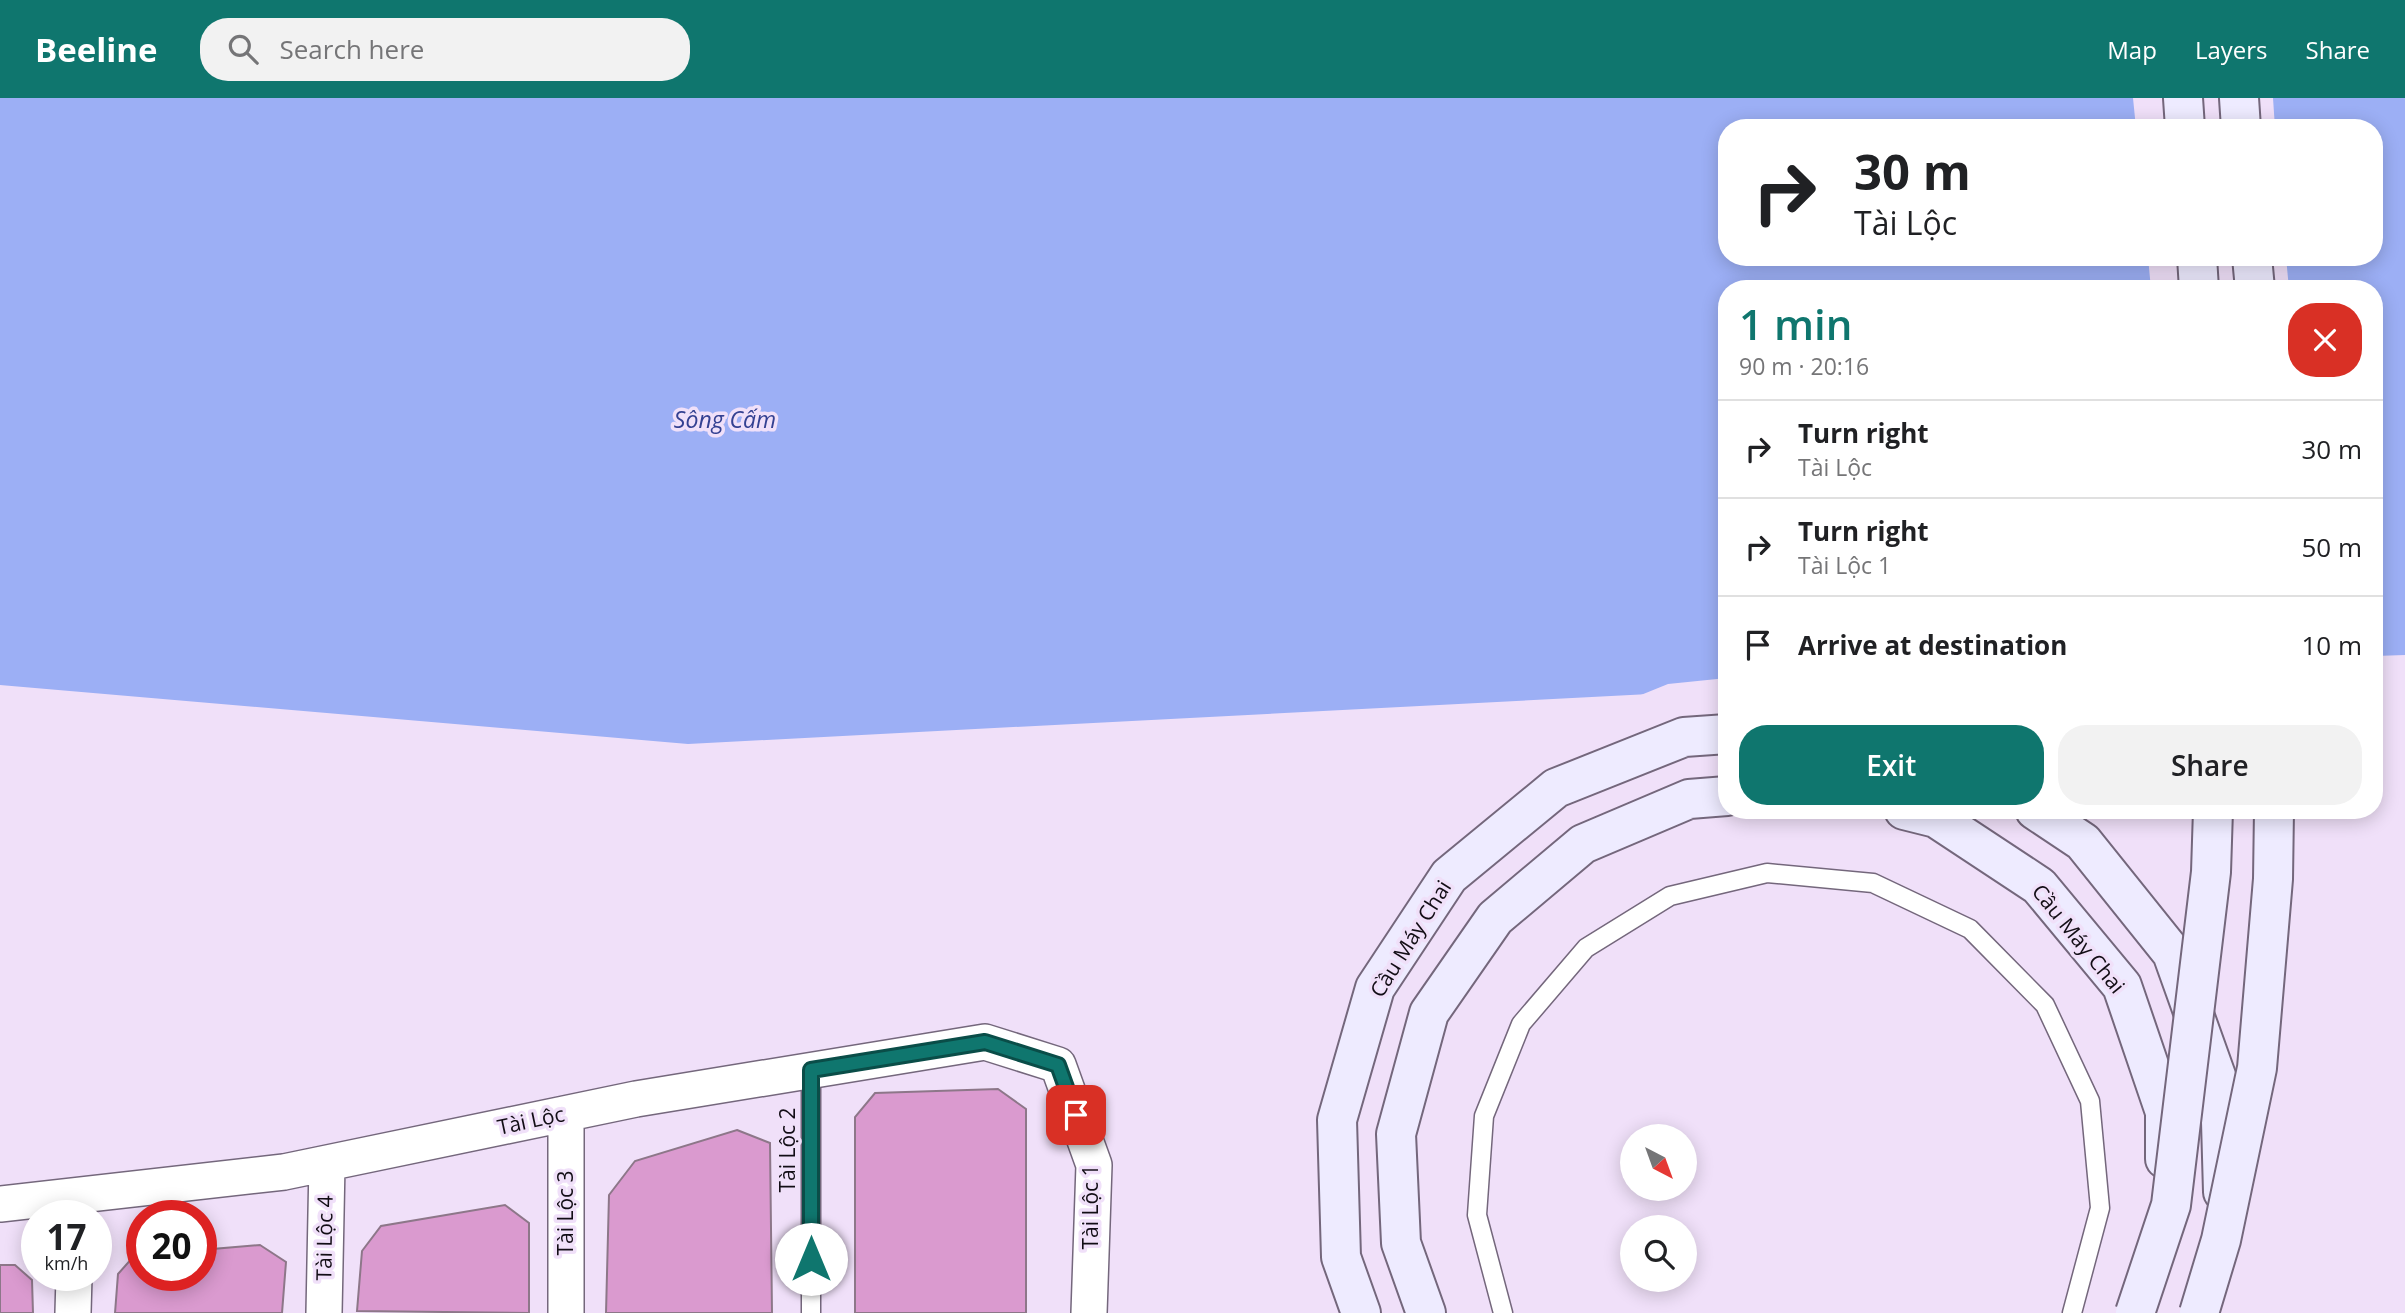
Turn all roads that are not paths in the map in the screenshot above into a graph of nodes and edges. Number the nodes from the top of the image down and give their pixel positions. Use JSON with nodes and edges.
{"nodes":[{"id":1,"x":2183,"y":98,"type":"edge"},
{"id":2,"x":2239,"y":98,"type":"edge"},
{"id":3,"x":2184,"y":119,"type":"edge"},
{"id":4,"x":2240,"y":119,"type":"edge"},
{"id":5,"x":1718,"y":735,"type":"edge"},
{"id":6,"x":1718,"y":797,"type":"edge"},
{"id":7,"x":1938,"y":819,"type":"edge"},
{"id":8,"x":2048,"y":819,"type":"edge"},
{"id":9,"x":2213,"y":819,"type":"edge"},
{"id":10,"x":2274,"y":819,"type":"edge"},
{"id":11,"x":1058,"y":1065,"type":"joint"},
{"id":12,"x":811,"y":1070,"type":"junction"},
{"id":13,"x":566,"y":1114,"type":"junction"},
{"id":14,"x":327,"y":1164,"type":"junction"},
{"id":15,"x":112,"y":1201,"type":"edge"},
{"id":16,"x":0,"y":1204,"type":"edge"},
{"id":17,"x":21,"y":1205,"type":"edge"},
{"id":18,"x":74,"y":1291,"type":"edge"},
{"id":19,"x":73,"y":1313,"type":"edge"},
{"id":20,"x":324,"y":1313,"type":"edge"},
{"id":21,"x":566,"y":1313,"type":"edge"},
{"id":22,"x":811,"y":1313,"type":"edge"},
{"id":23,"x":1089,"y":1313,"type":"edge"},
{"id":24,"x":1361,"y":1313,"type":"edge"},
{"id":25,"x":1426,"y":1313,"type":"edge"},
{"id":26,"x":1503,"y":1313,"type":"edge"},
{"id":27,"x":2072,"y":1313,"type":"edge"},
{"id":28,"x":2135,"y":1313,"type":"edge"},
{"id":29,"x":2150,"y":1313,"type":"edge"},
{"id":30,"x":2199,"y":1313,"type":"edge"},
{"id":31,"x":2215,"y":1313,"type":"edge"}],
"edges":[{"from":1,"to":3,"type":"street"},
{"from":2,"to":4,"type":"street"},
{"from":5,"to":24,"type":"street","name":"Cầu Máy Chai"},
{"from":6,"to":25,"type":"street"},
{"from":7,"to":29,"type":"street","name":"Cầu Máy Chai","bridge":true},
{"from":8,"to":31,"type":"street","bridge":true},
{"from":9,"to":28,"type":"street","bridge":true},
{"from":10,"to":30,"type":"street","bridge":true},
{"from":11,"to":12,"type":"street","name":"Tài Lộc"},
{"from":11,"to":23,"type":"street","name":"Tài Lộc 1"},
{"from":12,"to":13,"type":"street","name":"Tài Lộc"},
{"from":12,"to":22,"type":"lane","name":"Tài Lộc 2"},
{"from":13,"to":14,"type":"street","name":"Tài Lộc"},
{"from":13,"to":21,"type":"street","name":"Tài Lộc 3"},
{"from":14,"to":15,"type":"street","name":"Tài Lộc"},
{"from":14,"to":20,"type":"street","name":"Tài Lộc 4"},
{"from":16,"to":17,"type":"street","name":"Tài Lộc"},
{"from":18,"to":19,"type":"street"},
{"from":26,"to":27,"type":"lane"}]}
